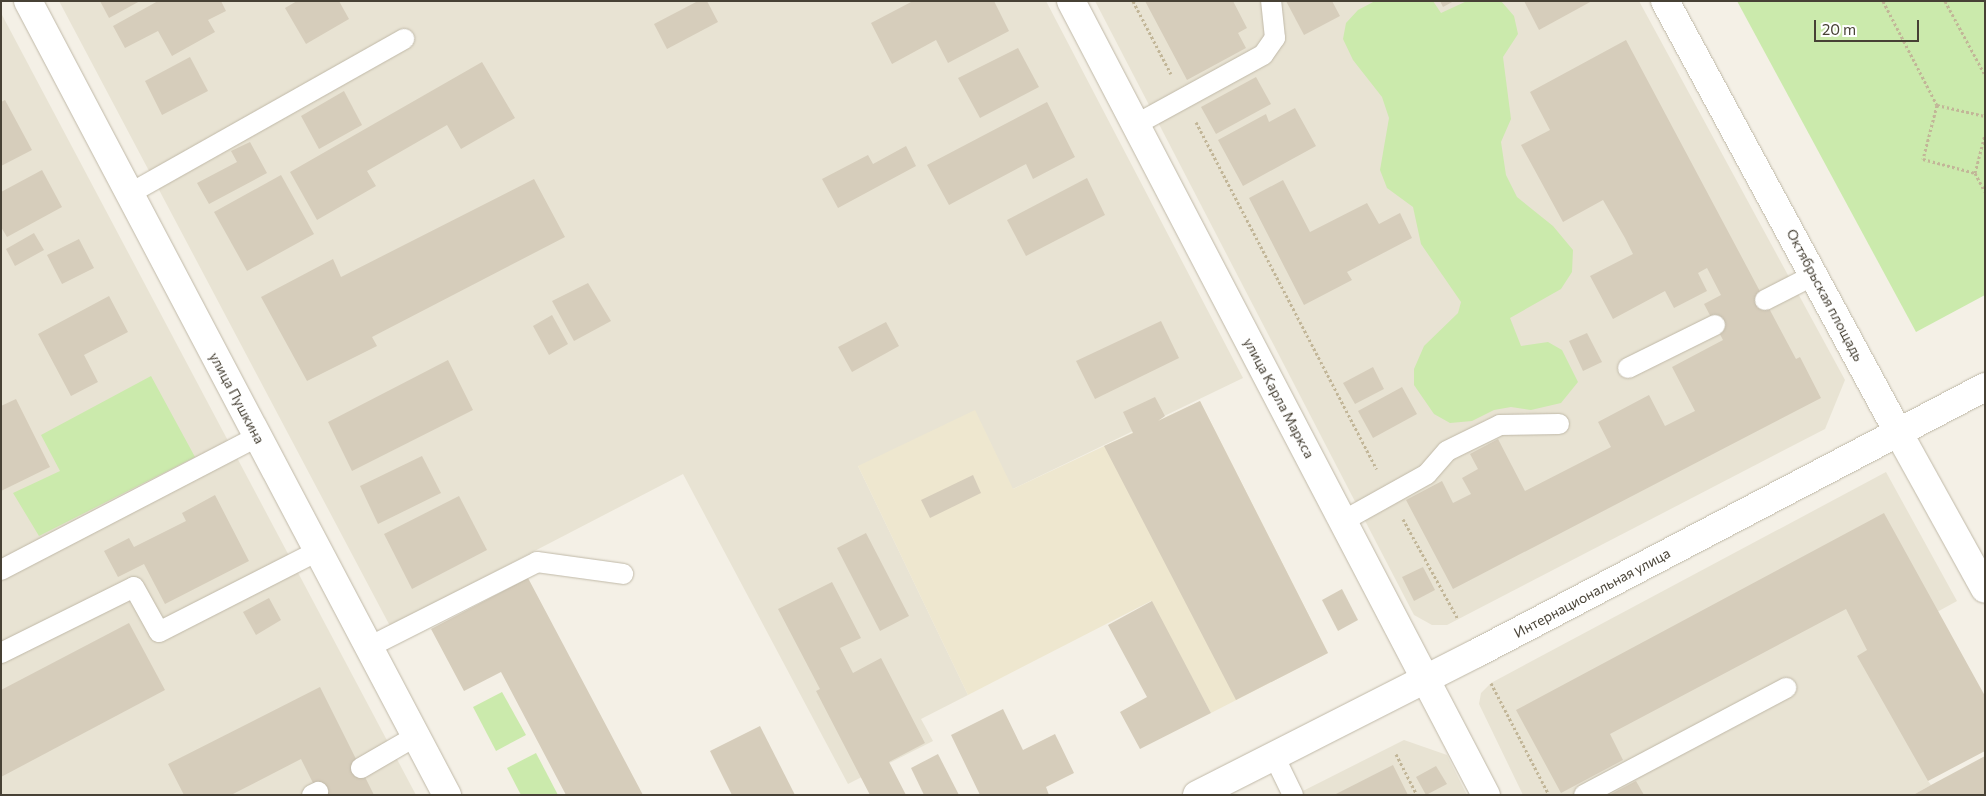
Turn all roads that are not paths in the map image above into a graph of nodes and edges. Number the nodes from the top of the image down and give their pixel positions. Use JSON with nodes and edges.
{"nodes":[{"id":1,"x":28,"y":1,"type":"edge"},
{"id":2,"x":1071,"y":1,"type":"edge"},
{"id":3,"x":1271,"y":1,"type":"edge"},
{"id":4,"x":1665,"y":1,"type":"edge"},
{"id":5,"x":404,"y":39,"type":"dead end"},
{"id":6,"x":1136,"y":125,"type":"junction"},
{"id":7,"x":129,"y":194,"type":"junction"},
{"id":8,"x":1814,"y":275,"type":"junction"},
{"id":9,"x":1765,"y":300,"type":"dead end"},
{"id":10,"x":1715,"y":325,"type":"dead end"},
{"id":11,"x":1628,"y":368,"type":"dead end"},
{"id":12,"x":1985,"y":387,"type":"edge"},
{"id":13,"x":1559,"y":424,"type":"dead end"},
{"id":14,"x":1898,"y":432,"type":"junction"},
{"id":15,"x":257,"y":437,"type":"junction"},
{"id":16,"x":1343,"y":521,"type":"junction"},
{"id":17,"x":318,"y":551,"type":"junction"},
{"id":18,"x":1,"y":570,"type":"edge"},
{"id":19,"x":623,"y":574,"type":"dead end"},
{"id":20,"x":1985,"y":589,"type":"edge"},
{"id":21,"x":369,"y":647,"type":"junction"},
{"id":22,"x":1,"y":653,"type":"edge"},
{"id":23,"x":1425,"y":679,"type":"junction"},
{"id":24,"x":1786,"y":688,"type":"dead end"},
{"id":25,"x":416,"y":736,"type":"junction"},
{"id":26,"x":1274,"y":756,"type":"junction"},
{"id":27,"x":360,"y":768,"type":"dead end"},
{"id":28,"x":447,"y":795,"type":"edge"},
{"id":29,"x":1197,"y":795,"type":"edge"},
{"id":30,"x":1293,"y":795,"type":"edge"},
{"id":31,"x":1486,"y":795,"type":"edge"},
{"id":32,"x":1584,"y":795,"type":"edge"}],
"edges":[{"from":1,"to":7,"type":"street","name":"улица Пушкина"},
{"from":2,"to":6,"type":"street","name":"улица Карла Маркса"},
{"from":3,"to":6,"type":"lane"},
{"from":4,"to":8,"type":"street","name":"Октябрьская площадь"},
{"from":5,"to":7,"type":"lane"},
{"from":6,"to":16,"type":"street","name":"улица Карла Маркса"},
{"from":7,"to":15,"type":"street","name":"улица Пушкина"},
{"from":8,"to":9,"type":"lane"},
{"from":8,"to":14,"type":"street","name":"Октябрьская площадь"},
{"from":10,"to":11,"type":"lane"},
{"from":12,"to":14,"type":"street","name":"Интернациональная улица"},
{"from":13,"to":16,"type":"lane"},
{"from":14,"to":20,"type":"street","name":"Октябрьская площадь"},
{"from":14,"to":23,"type":"street","name":"Интернациональная улица"},
{"from":15,"to":17,"type":"street","name":"улица Пушкина"},
{"from":15,"to":18,"type":"lane"},
{"from":16,"to":23,"type":"street","name":"улица Карла Маркса"},
{"from":17,"to":21,"type":"street","name":"улица Пушкина"},
{"from":17,"to":22,"type":"lane"},
{"from":19,"to":21,"type":"lane"},
{"from":21,"to":25,"type":"street","name":"улица Пушкина"},
{"from":23,"to":26,"type":"street","name":"Интернациональная улица"},
{"from":23,"to":31,"type":"street","name":"улица Карла Маркса"},
{"from":24,"to":32,"type":"lane"},
{"from":25,"to":27,"type":"lane"},
{"from":25,"to":28,"type":"street","name":"улица Пушкина"},
{"from":26,"to":29,"type":"street","name":"Интернациональная улица"},
{"from":26,"to":30,"type":"lane"}]}
